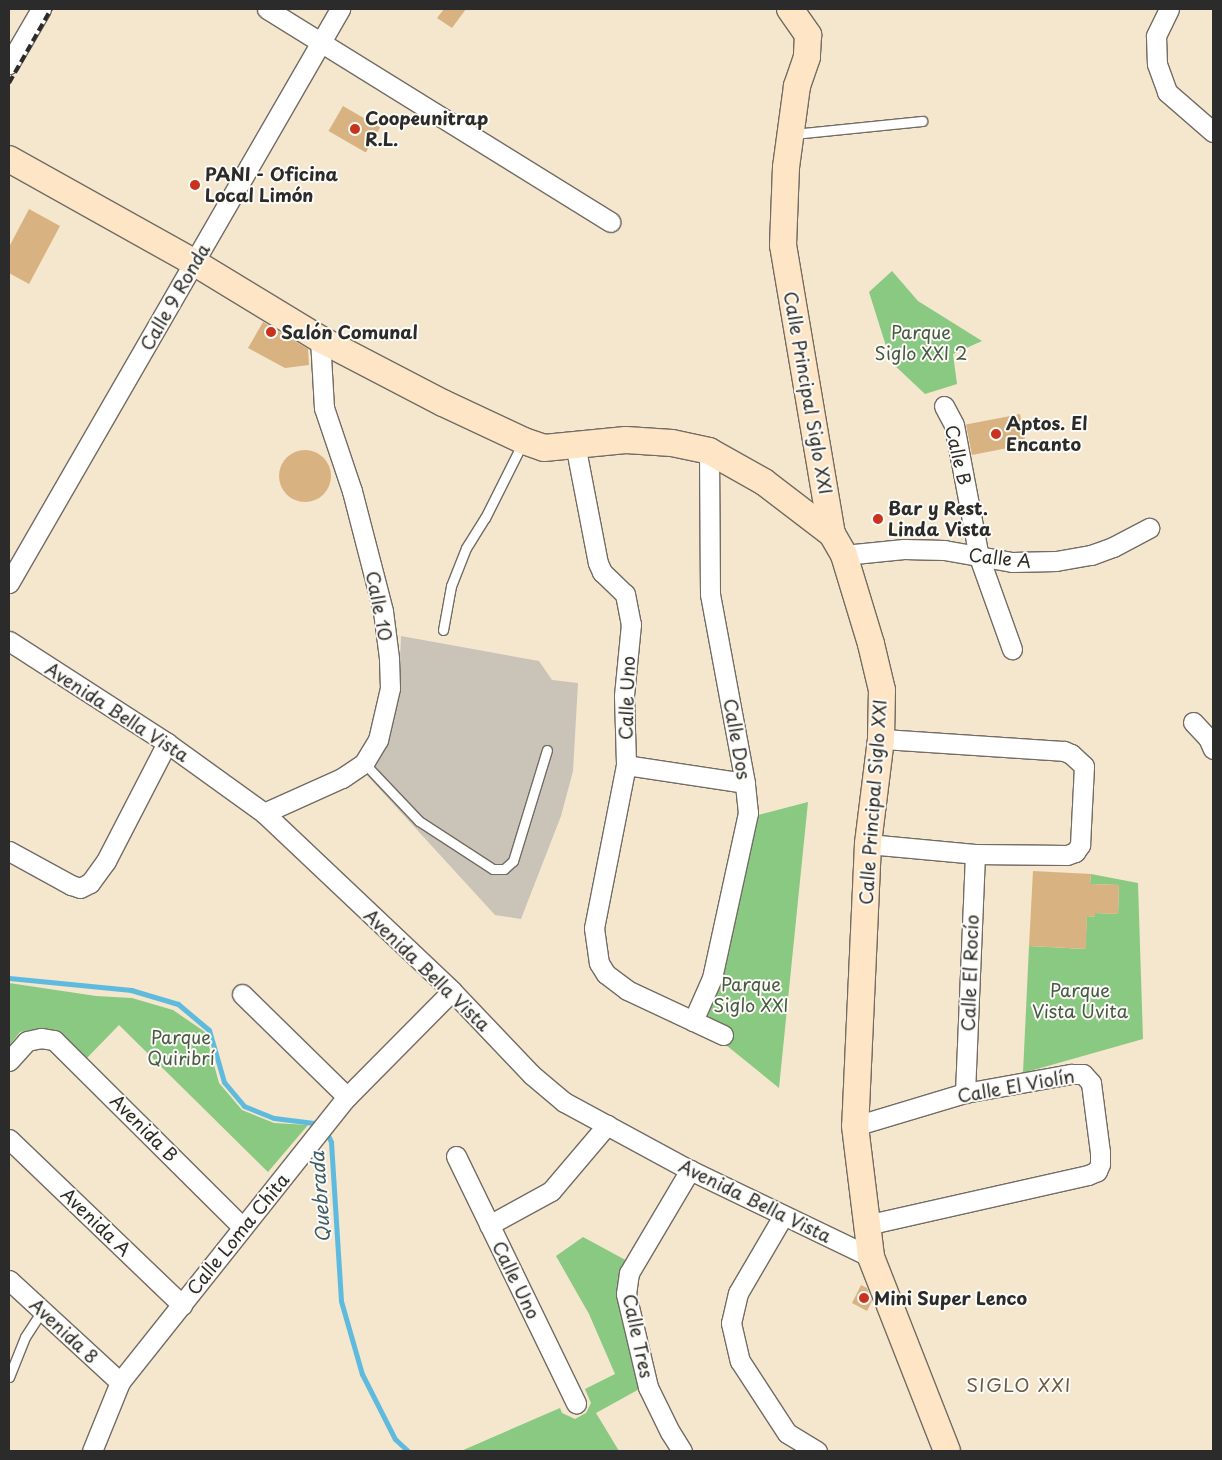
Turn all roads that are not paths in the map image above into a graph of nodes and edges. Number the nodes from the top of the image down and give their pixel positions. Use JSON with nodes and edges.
{"nodes":[{"id":1,"x":40,"y":9,"type":"edge"},
{"id":2,"x":267,"y":9,"type":"edge"},
{"id":3,"x":340,"y":9,"type":"edge"},
{"id":4,"x":790,"y":9,"type":"edge"},
{"id":5,"x":1169,"y":9,"type":"edge"},
{"id":6,"x":321,"y":41,"type":"junction"},
{"id":7,"x":9,"y":64,"type":"edge"},
{"id":8,"x":922,"y":121,"type":"dead end"},
{"id":9,"x":1210,"y":122,"type":"edge"},
{"id":10,"x":791,"y":134,"type":"junction"},
{"id":11,"x":9,"y":159,"type":"edge"},
{"id":12,"x":610,"y":222,"type":"dead end"},
{"id":13,"x":195,"y":262,"type":"junction"},
{"id":14,"x":320,"y":339,"type":"junction"},
{"id":15,"x":944,"y":406,"type":"dead end"},
{"id":16,"x":524,"y":442,"type":"junction"},
{"id":17,"x":575,"y":444,"type":"junction"},
{"id":18,"x":709,"y":451,"type":"junction"},
{"id":19,"x":1149,"y":528,"type":"dead end"},
{"id":20,"x":838,"y":545,"type":"junction"},
{"id":21,"x":979,"y":557,"type":"junction"},
{"id":22,"x":9,"y":584,"type":"edge"},
{"id":23,"x":443,"y":630,"type":"dead end"},
{"id":24,"x":9,"y":641,"type":"edge"},
{"id":25,"x":1012,"y":649,"type":"dead end"},
{"id":26,"x":1193,"y":722,"type":"dead end"},
{"id":27,"x":881,"y":739,"type":"junction"},
{"id":28,"x":167,"y":743,"type":"junction"},
{"id":29,"x":1213,"y":749,"type":"edge"},
{"id":30,"x":547,"y":750,"type":"dead end"},
{"id":31,"x":364,"y":763,"type":"junction"},
{"id":32,"x":626,"y":765,"type":"junction"},
{"id":33,"x":746,"y":783,"type":"junction"},
{"id":34,"x":264,"y":813,"type":"junction"},
{"id":35,"x":868,"y":844,"type":"junction"},
{"id":36,"x":9,"y":850,"type":"edge"},
{"id":37,"x":975,"y":854,"type":"junction"},
{"id":38,"x":452,"y":991,"type":"junction"},
{"id":39,"x":242,"y":994,"type":"dead end"},
{"id":40,"x":693,"y":1021,"type":"junction"},
{"id":41,"x":723,"y":1035,"type":"dead end"},
{"id":42,"x":9,"y":1061,"type":"edge"},
{"id":43,"x":966,"y":1093,"type":"junction"},
{"id":44,"x":347,"y":1097,"type":"junction"},
{"id":45,"x":607,"y":1125,"type":"junction"},
{"id":46,"x":855,"y":1126,"type":"junction"},
{"id":47,"x":9,"y":1139,"type":"edge"},
{"id":48,"x":456,"y":1156,"type":"dead end"},
{"id":49,"x":690,"y":1170,"type":"junction"},
{"id":50,"x":783,"y":1216,"type":"junction"},
{"id":51,"x":489,"y":1225,"type":"junction"},
{"id":52,"x":866,"y":1225,"type":"junction"},
{"id":53,"x":242,"y":1226,"type":"junction"},
{"id":54,"x":871,"y":1257,"type":"junction"},
{"id":55,"x":9,"y":1280,"type":"edge"},
{"id":56,"x":182,"y":1305,"type":"junction"},
{"id":57,"x":42,"y":1311,"type":"junction"},
{"id":58,"x":9,"y":1377,"type":"edge"},
{"id":59,"x":120,"y":1382,"type":"junction"},
{"id":60,"x":576,"y":1403,"type":"dead end"},
{"id":61,"x":92,"y":1451,"type":"edge"},
{"id":62,"x":682,"y":1451,"type":"edge"},
{"id":63,"x":816,"y":1451,"type":"edge"},
{"id":64,"x":948,"y":1451,"type":"edge"}],
"edges":[{"from":1,"to":7,"type":"street"},
{"from":2,"to":6,"type":"street"},
{"from":3,"to":6,"type":"street","name":"Calle 9 Ronda"},
{"from":4,"to":10,"type":"street","name":"Calle Principal Siglo XXI"},
{"from":5,"to":9,"type":"street"},
{"from":6,"to":12,"type":"street"},
{"from":6,"to":13,"type":"street","name":"Calle 9 Ronda"},
{"from":8,"to":10,"type":"lane"},
{"from":10,"to":20,"type":"street","name":"Calle Principal Siglo XXI"},
{"from":11,"to":13,"type":"street"},
{"from":13,"to":14,"type":"street"},
{"from":13,"to":22,"type":"street","name":"Calle 9 Ronda"},
{"from":14,"to":16,"type":"street"},
{"from":14,"to":31,"type":"street","name":"Calle 10"},
{"from":15,"to":21,"type":"street","name":"Calle B"},
{"from":16,"to":17,"type":"street"},
{"from":16,"to":23,"type":"lane"},
{"from":17,"to":18,"type":"street"},
{"from":17,"to":32,"type":"street","name":"Calle Uno"},
{"from":18,"to":20,"type":"street"},
{"from":18,"to":33,"type":"street","name":"Calle Dos"},
{"from":19,"to":21,"type":"street","name":"Calle A"},
{"from":20,"to":21,"type":"street","name":"Calle A"},
{"from":20,"to":27,"type":"street","name":"Calle Principal Siglo XXI"},
{"from":21,"to":25,"type":"street","name":"Calle B"},
{"from":24,"to":28,"type":"street","name":"Avenida Bella Vista"},
{"from":26,"to":29,"type":"street"},
{"from":27,"to":35,"type":"street","name":"Calle Principal Siglo XXI"},
{"from":27,"to":37,"type":"street"},
{"from":28,"to":34,"type":"street","name":"Avenida Bella Vista"},
{"from":28,"to":36,"type":"street"},
{"from":30,"to":31,"type":"lane"},
{"from":31,"to":34,"type":"street","name":"Calle 10"},
{"from":32,"to":33,"type":"street"},
{"from":32,"to":40,"type":"street","name":"Calle Uno"},
{"from":33,"to":40,"type":"street","name":"Calle Dos"},
{"from":34,"to":38,"type":"street","name":"Avenida Bella Vista"},
{"from":35,"to":37,"type":"street"},
{"from":35,"to":46,"type":"street","name":"Calle Principal Siglo XXI"},
{"from":37,"to":43,"type":"street","name":"Calle El Rocío"},
{"from":38,"to":44,"type":"street","name":"Calle Loma Chita"},
{"from":38,"to":45,"type":"street","name":"Avenida Bella Vista"},
{"from":39,"to":44,"type":"street"},
{"from":40,"to":41,"type":"street"},
{"from":42,"to":53,"type":"street","name":"Avenida B"},
{"from":43,"to":46,"type":"street","name":"Calle El Violín"},
{"from":43,"to":52,"type":"street","name":"Calle El Violín"},
{"from":44,"to":53,"type":"street","name":"Calle Loma Chita"},
{"from":45,"to":49,"type":"street","name":"Avenida Bella Vista"},
{"from":45,"to":51,"type":"street"},
{"from":46,"to":52,"type":"street","name":"Calle Principal Siglo XXI"},
{"from":47,"to":56,"type":"street","name":"Avenida A"},
{"from":48,"to":51,"type":"street","name":"Calle Uno"},
{"from":49,"to":50,"type":"street","name":"Avenida Bella Vista"},
{"from":49,"to":62,"type":"street","name":"Calle Tres"},
{"from":50,"to":54,"type":"street","name":"Avenida Bella Vista"},
{"from":50,"to":63,"type":"street"},
{"from":51,"to":60,"type":"street","name":"Calle Uno"},
{"from":52,"to":54,"type":"street","name":"Calle Principal Siglo XXI"},
{"from":53,"to":56,"type":"street","name":"Calle Loma Chita"},
{"from":54,"to":64,"type":"street","name":"Calle Principal Siglo XXI"},
{"from":55,"to":57,"type":"street","name":"Avenida 8"},
{"from":56,"to":59,"type":"street","name":"Calle Loma Chita"},
{"from":57,"to":58,"type":"lane"},
{"from":57,"to":59,"type":"street","name":"Avenida 8"},
{"from":59,"to":61,"type":"street","name":"Calle Loma Chita"}]}
